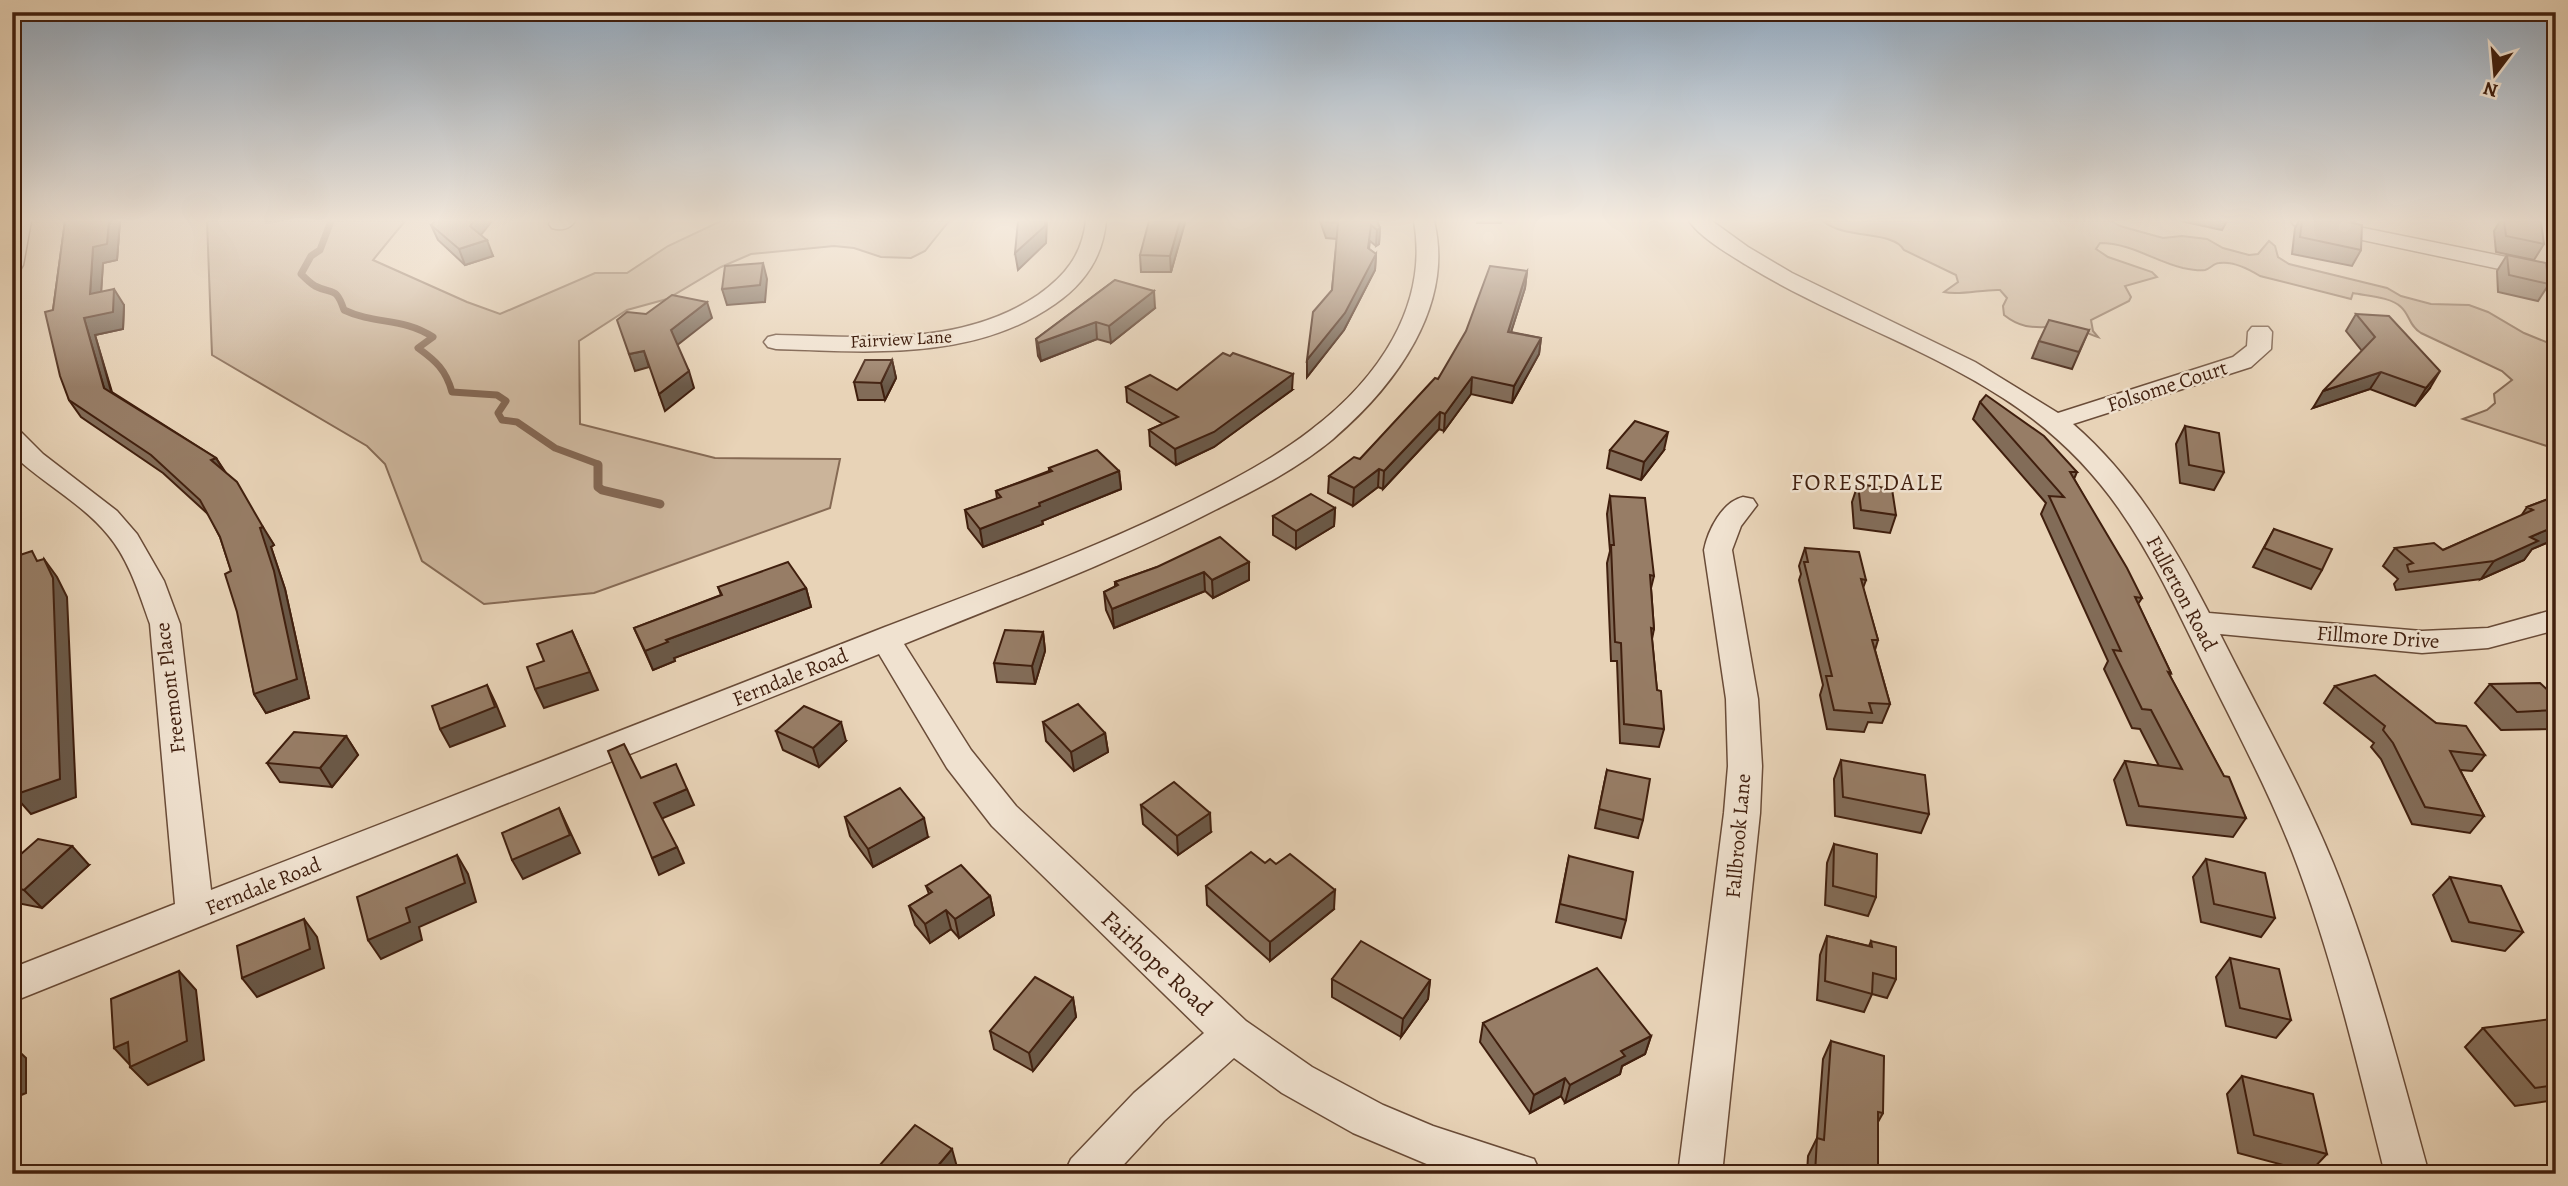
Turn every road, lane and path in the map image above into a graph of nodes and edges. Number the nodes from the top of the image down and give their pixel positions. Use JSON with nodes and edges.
{"nodes":[{"id":1,"x":1072,"y":276,"type":"edge"},
{"id":2,"x":1427,"y":276,"type":"edge"},
{"id":3,"x":1779,"y":276,"type":"edge"},
{"id":4,"x":2260,"y":332,"type":"dead end"},
{"id":5,"x":776,"y":342,"type":"dead end"},
{"id":6,"x":2054,"y":422,"type":"junction"},
{"id":7,"x":12,"y":438,"type":"edge"},
{"id":8,"x":1743,"y":505,"type":"dead end"},
{"id":9,"x":2556,"y":619,"type":"edge"},
{"id":10,"x":2199,"y":622,"type":"junction"},
{"id":11,"x":886,"y":639,"type":"junction"},
{"id":12,"x":195,"y":913,"type":"junction"},
{"id":13,"x":12,"y":985,"type":"edge"},
{"id":14,"x":1232,"y":1034,"type":"junction"},
{"id":15,"x":1086,"y":1174,"type":"edge"},
{"id":16,"x":1519,"y":1174,"type":"edge"},
{"id":17,"x":1700,"y":1174,"type":"edge"},
{"id":18,"x":2407,"y":1174,"type":"edge"}],
"edges":[{"from":1,"to":5,"type":"street","name":"Fairview Lane"},
{"from":2,"to":11,"type":"street","name":"Ferndale Road"},
{"from":3,"to":6,"type":"street","name":"Fullerton Road"},
{"from":4,"to":6,"type":"street","name":"Folsome Court"},
{"from":6,"to":10,"type":"street","name":"Fullerton Road"},
{"from":7,"to":12,"type":"street","name":"Freemont Place"},
{"from":8,"to":17,"type":"street","name":"Fallbrook Lane"},
{"from":9,"to":10,"type":"street","name":"Fillmore Drive"},
{"from":10,"to":18,"type":"street","name":"Fullerton Road"},
{"from":11,"to":12,"type":"street","name":"Ferndale Road"},
{"from":11,"to":14,"type":"street","name":"Fairhope Road"},
{"from":12,"to":13,"type":"street","name":"Ferndale Road"},
{"from":14,"to":15,"type":"street"},
{"from":14,"to":16,"type":"street","name":"Fairhope Road"}]}
